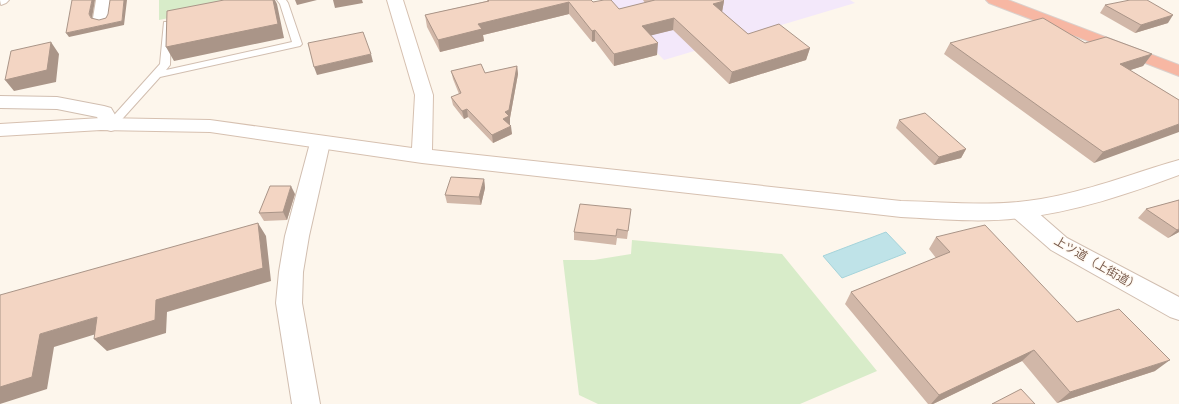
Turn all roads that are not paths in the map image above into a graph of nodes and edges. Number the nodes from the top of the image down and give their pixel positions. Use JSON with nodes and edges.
{"nodes":[{"id":1,"x":104,"y":0,"type":"edge"},
{"id":2,"x":277,"y":0,"type":"edge"},
{"id":3,"x":395,"y":0,"type":"edge"},
{"id":4,"x":994,"y":0,"type":"edge"},
{"id":5,"x":101,"y":18,"type":"edge"},
{"id":6,"x":174,"y":20,"type":"edge"},
{"id":7,"x":1179,"y":71,"type":"edge"},
{"id":8,"x":155,"y":75,"type":"junction"},
{"id":9,"x":0,"y":102,"type":"edge"},
{"id":10,"x":111,"y":125,"type":"junction"},
{"id":11,"x":0,"y":130,"type":"edge"},
{"id":12,"x":320,"y":143,"type":"junction"},
{"id":13,"x":422,"y":156,"type":"junction"},
{"id":14,"x":1179,"y":167,"type":"edge"},
{"id":15,"x":1020,"y":210,"type":"junction"},
{"id":16,"x":1179,"y":309,"type":"edge"},
{"id":17,"x":306,"y":404,"type":"edge"}],
"edges":[{"from":1,"to":5,"type":"street"},
{"from":2,"to":8,"type":"lane"},
{"from":3,"to":13,"type":"street"},
{"from":4,"to":7,"type":"highway"},
{"from":6,"to":8,"type":"lane"},
{"from":8,"to":10,"type":"lane"},
{"from":9,"to":10,"type":"street"},
{"from":10,"to":11,"type":"street"},
{"from":10,"to":12,"type":"street"},
{"from":12,"to":13,"type":"street"},
{"from":12,"to":17,"type":"street"},
{"from":13,"to":15,"type":"street"},
{"from":14,"to":15,"type":"street"},
{"from":15,"to":16,"type":"street","name":"上ツ道（上街道）"}]}
